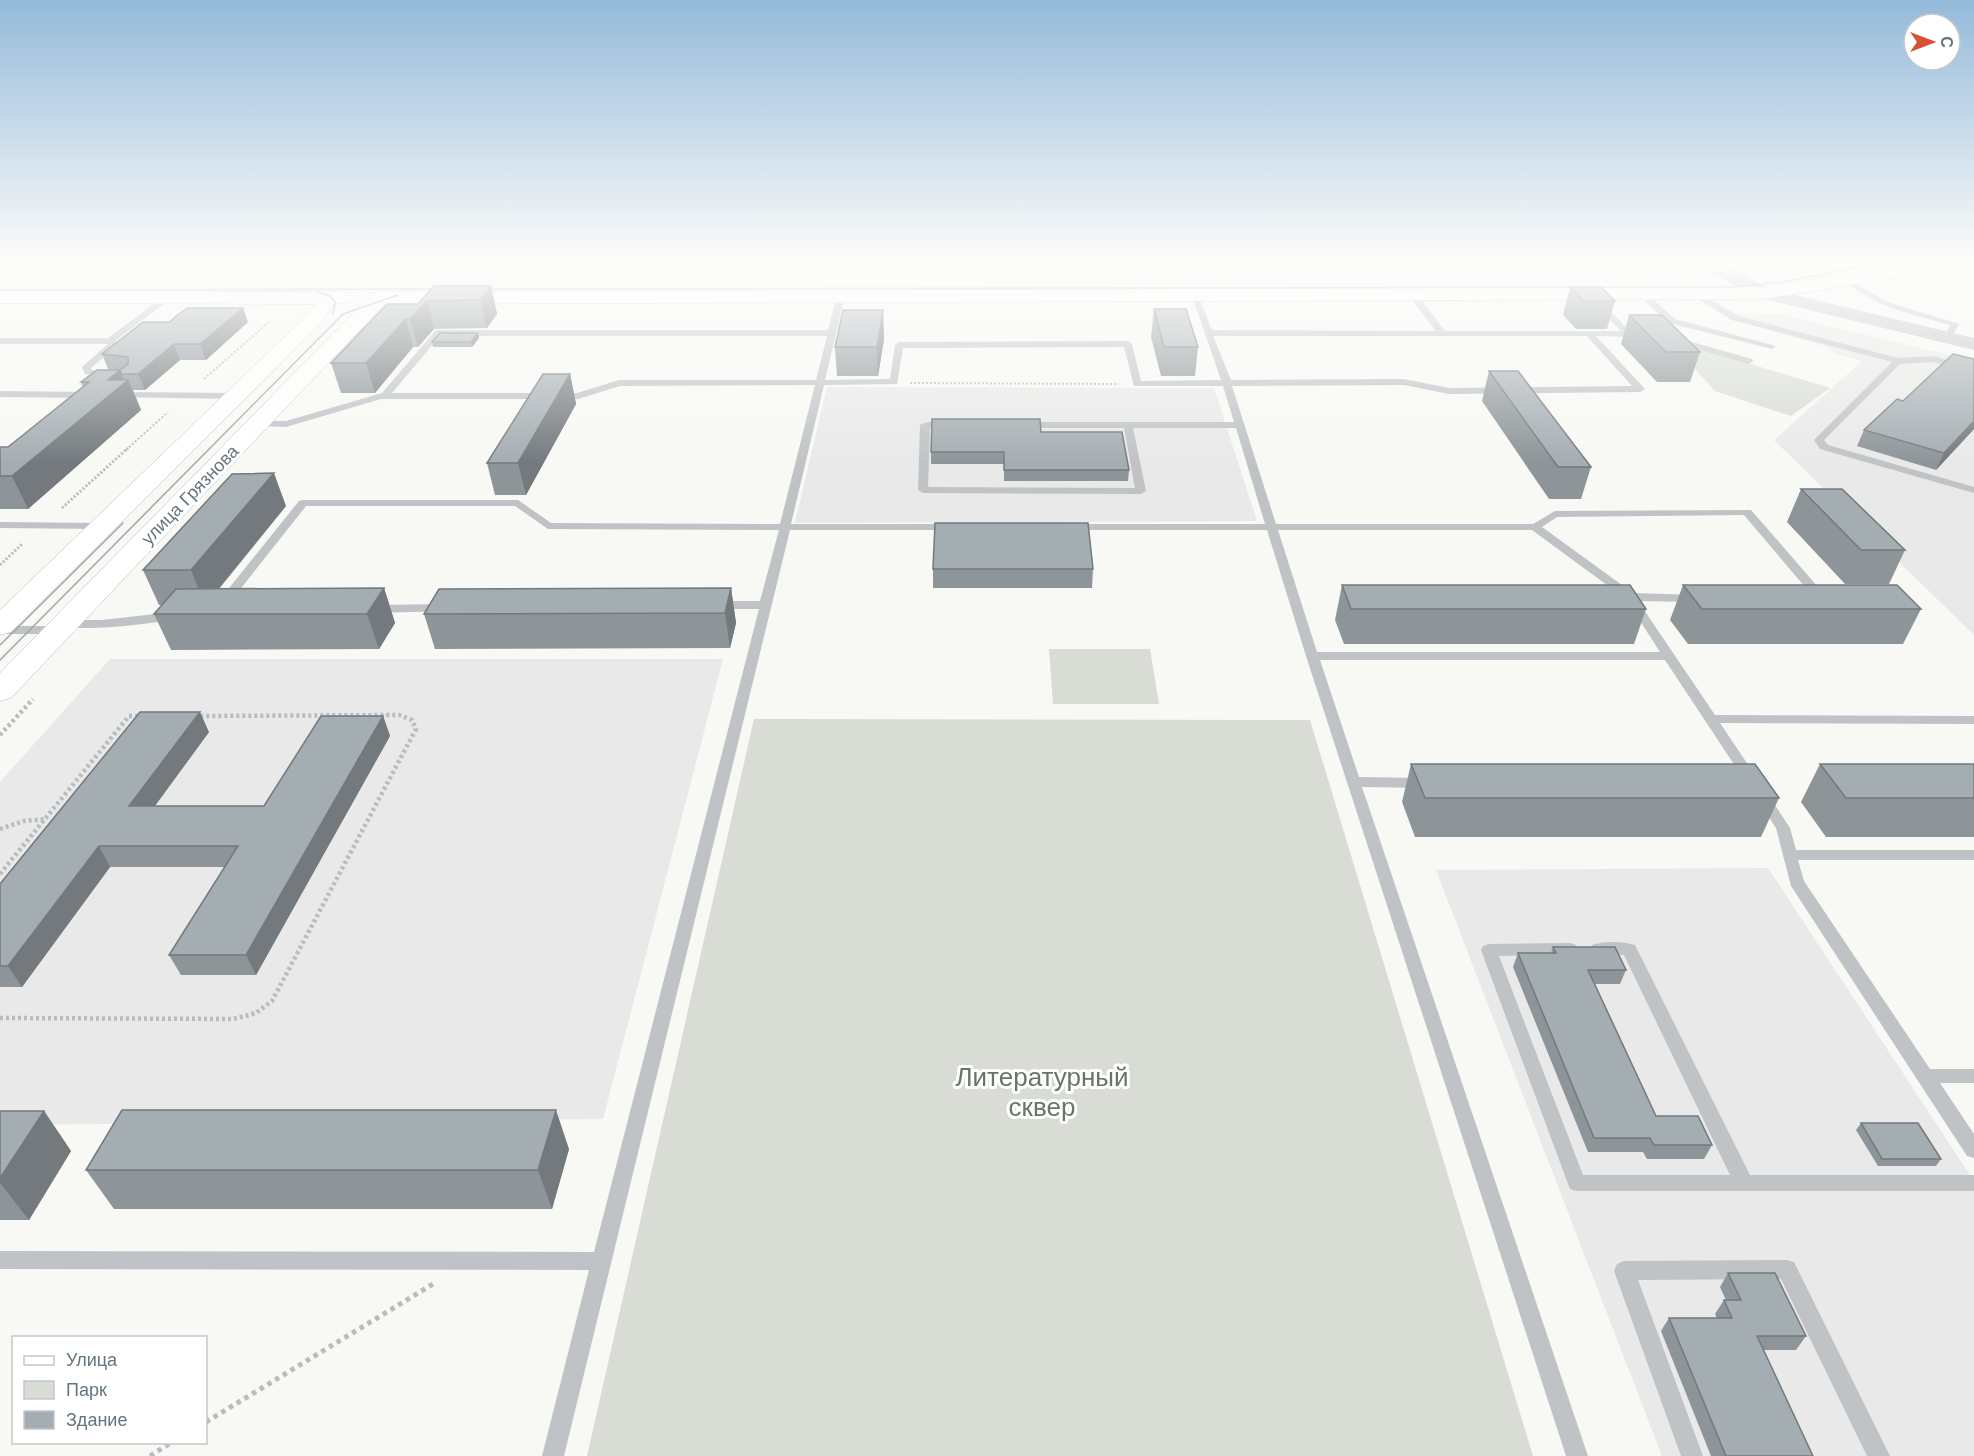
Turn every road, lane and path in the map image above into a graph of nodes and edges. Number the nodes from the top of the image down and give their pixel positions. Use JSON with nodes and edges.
{"nodes":[{"id":1,"x":125,"y":329,"type":"edge"},
{"id":2,"x":304,"y":329,"type":"edge"},
{"id":3,"x":349,"y":329,"type":"edge"},
{"id":4,"x":833,"y":329,"type":"edge"},
{"id":5,"x":1207,"y":329,"type":"edge"},
{"id":6,"x":1439,"y":329,"type":"edge"},
{"id":7,"x":1623,"y":329,"type":"edge"},
{"id":8,"x":1671,"y":329,"type":"edge"},
{"id":9,"x":1705,"y":329,"type":"edge"},
{"id":10,"x":1776,"y":329,"type":"edge"},
{"id":11,"x":1912,"y":329,"type":"edge"},
{"id":12,"x":1953,"y":329,"type":"edge"},
{"id":13,"x":832,"y":333,"type":"junction"},
{"id":14,"x":1208,"y":333,"type":"junction"},
{"id":15,"x":1443,"y":334,"type":"junction"},
{"id":16,"x":1589,"y":334,"type":"junction"},
{"id":17,"x":1948,"y":338,"type":"junction"},
{"id":18,"x":110,"y":340,"type":"junction"},
{"id":19,"x":0,"y":341,"type":"edge"},
{"id":20,"x":1974,"y":344,"type":"edge"},
{"id":21,"x":1772,"y":345,"type":"dead end"},
{"id":22,"x":1749,"y":361,"type":"dead end"},
{"id":23,"x":1898,"y":361,"type":"junction"},
{"id":24,"x":1974,"y":370,"type":"edge"},
{"id":25,"x":820,"y":382,"type":"junction"},
{"id":26,"x":894,"y":382,"type":"junction"},
{"id":27,"x":1227,"y":383,"type":"junction"},
{"id":28,"x":1137,"y":384,"type":"junction"},
{"id":29,"x":0,"y":394,"type":"edge"},
{"id":30,"x":95,"y":395,"type":"edge"},
{"id":31,"x":235,"y":396,"type":"junction"},
{"id":32,"x":385,"y":396,"type":"junction"},
{"id":33,"x":258,"y":423,"type":"junction"},
{"id":34,"x":961,"y":425,"type":"edge"},
{"id":35,"x":1008,"y":425,"type":"edge"},
{"id":36,"x":1128,"y":425,"type":"junction"},
{"id":37,"x":1240,"y":425,"type":"junction"},
{"id":38,"x":1974,"y":490,"type":"edge"},
{"id":39,"x":0,"y":525,"type":"edge"},
{"id":40,"x":102,"y":526,"type":"junction"},
{"id":41,"x":785,"y":527,"type":"junction"},
{"id":42,"x":962,"y":527,"type":"edge"},
{"id":43,"x":1056,"y":527,"type":"edge"},
{"id":44,"x":1535,"y":527,"type":"junction"},
{"id":45,"x":1275,"y":528,"type":"junction"},
{"id":46,"x":1630,"y":597,"type":"junction"},
{"id":47,"x":1709,"y":598,"type":"edge"},
{"id":48,"x":1800,"y":599,"type":"edge"},
{"id":49,"x":706,"y":605,"type":"edge"},
{"id":50,"x":766,"y":605,"type":"junction"},
{"id":51,"x":456,"y":608,"type":"edge"},
{"id":52,"x":360,"y":609,"type":"edge"},
{"id":53,"x":229,"y":611,"type":"edge"},
{"id":54,"x":182,"y":615,"type":"edge"},
{"id":55,"x":62,"y":627,"type":"junction"},
{"id":56,"x":0,"y":628,"type":"edge"},
{"id":57,"x":1312,"y":656,"type":"junction"},
{"id":58,"x":1669,"y":656,"type":"junction"},
{"id":59,"x":0,"y":691,"type":"edge"},
{"id":60,"x":153,"y":716,"type":"edge"},
{"id":61,"x":188,"y":716,"type":"edge"},
{"id":62,"x":1711,"y":719,"type":"junction"},
{"id":63,"x":1974,"y":720,"type":"edge"},
{"id":64,"x":1354,"y":782,"type":"junction"},
{"id":65,"x":1436,"y":783,"type":"edge"},
{"id":66,"x":1730,"y":783,"type":"edge"},
{"id":67,"x":1754,"y":784,"type":"junction"},
{"id":68,"x":45,"y":819,"type":"junction"},
{"id":69,"x":0,"y":829,"type":"edge"},
{"id":70,"x":1790,"y":855,"type":"junction"},
{"id":71,"x":1974,"y":855,"type":"edge"},
{"id":72,"x":0,"y":874,"type":"edge"},
{"id":73,"x":0,"y":1018,"type":"edge"},
{"id":74,"x":1926,"y":1076,"type":"junction"},
{"id":75,"x":1974,"y":1076,"type":"edge"},
{"id":76,"x":1974,"y":1150,"type":"edge"},
{"id":77,"x":1744,"y":1184,"type":"junction"},
{"id":78,"x":1974,"y":1184,"type":"edge"},
{"id":79,"x":0,"y":1260,"type":"edge"},
{"id":80,"x":472,"y":1261,"type":"junction"},
{"id":81,"x":602,"y":1261,"type":"junction"},
{"id":82,"x":207,"y":1421,"type":"edge"},
{"id":83,"x":170,"y":1444,"type":"edge"},
{"id":84,"x":150,"y":1456,"type":"edge"},
{"id":85,"x":553,"y":1456,"type":"edge"},
{"id":86,"x":1577,"y":1456,"type":"edge"},
{"id":87,"x":1692,"y":1456,"type":"edge"},
{"id":88,"x":1879,"y":1456,"type":"edge"}],
"edges":[{"from":1,"to":18,"type":"lane"},
{"from":2,"to":31,"type":"main road","name":"улица Грязнова"},
{"from":3,"to":33,"type":"main road","name":"улица Грязнова"},
{"from":4,"to":13,"type":"lane"},
{"from":5,"to":14,"type":"lane"},
{"from":6,"to":15,"type":"lane"},
{"from":7,"to":16,"type":"lane"},
{"from":8,"to":22,"type":"lane"},
{"from":9,"to":21,"type":"lane"},
{"from":10,"to":23,"type":"lane"},
{"from":11,"to":17,"type":"street"},
{"from":12,"to":17,"type":"lane"},
{"from":13,"to":25,"type":"lane"},
{"from":13,"to":32,"type":"lane"},
{"from":14,"to":15,"type":"lane"},
{"from":14,"to":27,"type":"lane"},
{"from":15,"to":16,"type":"lane"},
{"from":16,"to":27,"type":"lane"},
{"from":17,"to":20,"type":"street"},
{"from":18,"to":19,"type":"lane"},
{"from":18,"to":31,"type":"lane"},
{"from":23,"to":24,"type":"lane"},
{"from":23,"to":38,"type":"lane"},
{"from":25,"to":26,"type":"lane"},
{"from":25,"to":32,"type":"lane"},
{"from":25,"to":41,"type":"lane"},
{"from":26,"to":28,"type":"path"},
{"from":26,"to":28,"type":"lane"},
{"from":27,"to":28,"type":"lane"},
{"from":27,"to":37,"type":"lane"},
{"from":29,"to":30,"type":"lane"},
{"from":31,"to":40,"type":"main road","name":"улица Грязнова"},
{"from":32,"to":33,"type":"lane"},
{"from":33,"to":55,"type":"main road","name":"улица Грязнова"},
{"from":34,"to":36,"type":"lane"},
{"from":35,"to":36,"type":"lane"},
{"from":36,"to":37,"type":"lane"},
{"from":37,"to":45,"type":"lane"},
{"from":39,"to":40,"type":"lane"},
{"from":40,"to":56,"type":"main road","name":"улица Грязнова"},
{"from":41,"to":42,"type":"lane"},
{"from":41,"to":50,"type":"lane"},
{"from":41,"to":53,"type":"lane"},
{"from":43,"to":45,"type":"lane"},
{"from":44,"to":45,"type":"lane"},
{"from":44,"to":46,"type":"lane"},
{"from":44,"to":48,"type":"lane"},
{"from":45,"to":57,"type":"lane"},
{"from":46,"to":47,"type":"lane"},
{"from":46,"to":58,"type":"lane"},
{"from":49,"to":50,"type":"lane"},
{"from":50,"to":81,"type":"lane"},
{"from":51,"to":52,"type":"lane"},
{"from":54,"to":55,"type":"lane"},
{"from":55,"to":56,"type":"lane"},
{"from":55,"to":59,"type":"main road","name":"улица Грязнова"},
{"from":57,"to":58,"type":"lane"},
{"from":57,"to":64,"type":"lane"},
{"from":58,"to":62,"type":"lane"},
{"from":60,"to":68,"type":"path"},
{"from":61,"to":73,"type":"path"},
{"from":62,"to":63,"type":"lane"},
{"from":62,"to":67,"type":"lane"},
{"from":64,"to":65,"type":"lane"},
{"from":64,"to":86,"type":"lane"},
{"from":66,"to":67,"type":"lane"},
{"from":67,"to":70,"type":"lane"},
{"from":68,"to":69,"type":"path"},
{"from":68,"to":72,"type":"path"},
{"from":70,"to":71,"type":"lane"},
{"from":70,"to":74,"type":"lane"},
{"from":74,"to":75,"type":"lane"},
{"from":74,"to":76,"type":"lane"},
{"from":77,"to":77,"type":"lane"},
{"from":77,"to":78,"type":"lane"},
{"from":79,"to":80,"type":"lane"},
{"from":80,"to":81,"type":"lane"},
{"from":80,"to":82,"type":"path"},
{"from":81,"to":85,"type":"lane"},
{"from":83,"to":84,"type":"path"},
{"from":87,"to":88,"type":"lane"}]}
